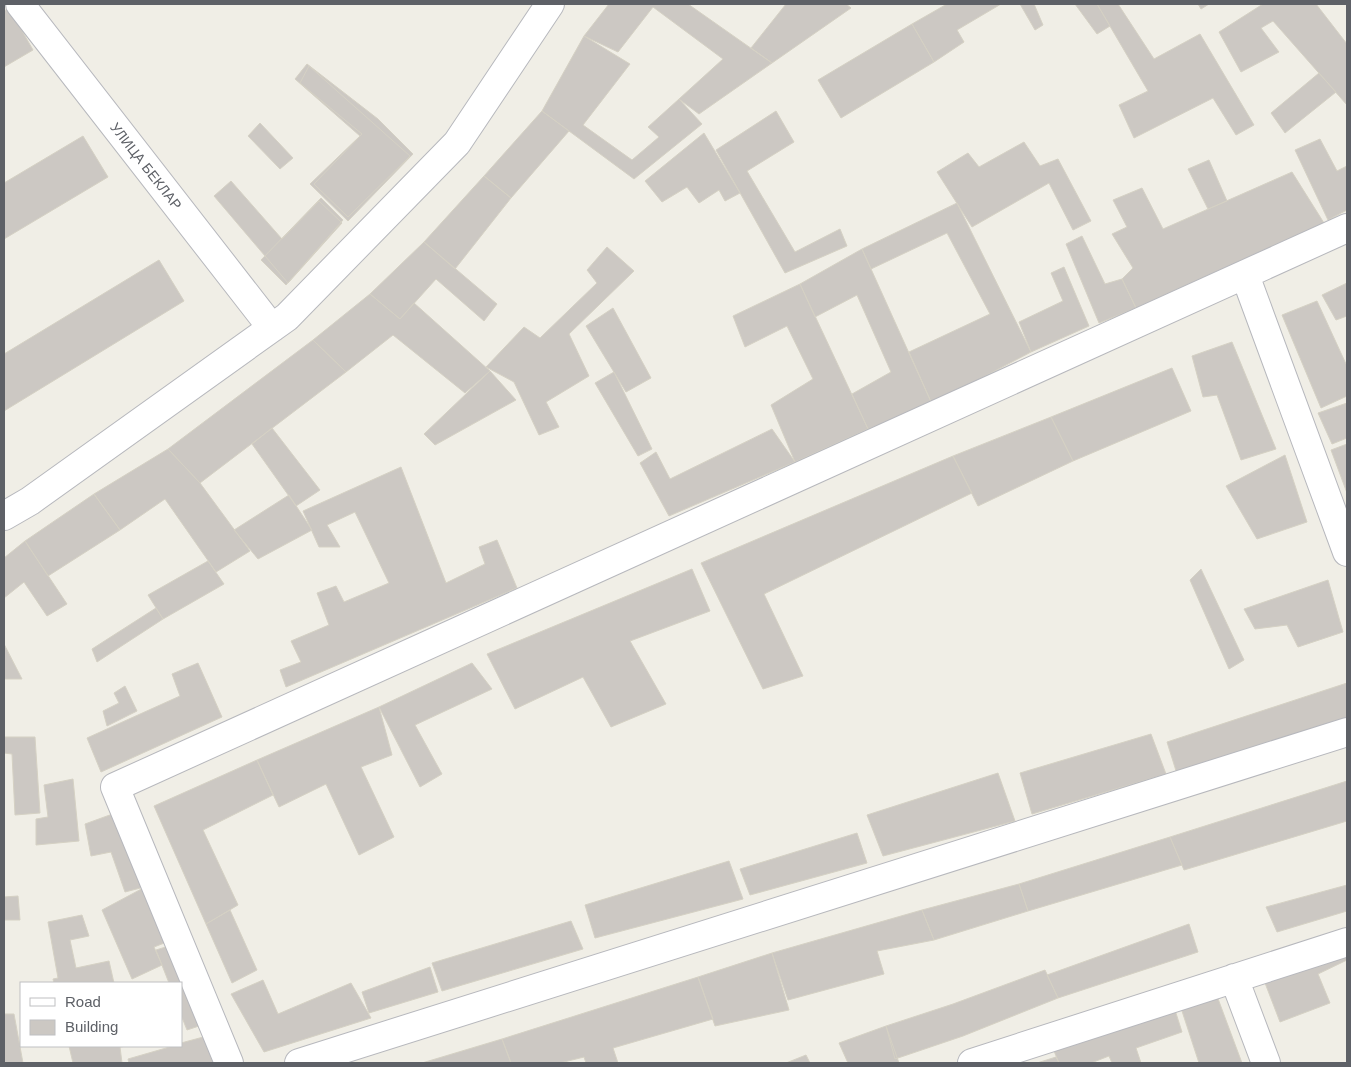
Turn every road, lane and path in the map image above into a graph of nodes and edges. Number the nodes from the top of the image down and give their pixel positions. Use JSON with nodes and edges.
{"nodes":[{"id":1,"x":20,"y":4,"type":"edge"},
{"id":2,"x":550,"y":4,"type":"edge"},
{"id":3,"x":1347,"y":228,"type":"edge"},
{"id":4,"x":1245,"y":275,"type":"junction"},
{"id":5,"x":272,"y":328,"type":"junction"},
{"id":6,"x":4,"y":516,"type":"edge"},
{"id":7,"x":1347,"y":552,"type":"edge"},
{"id":8,"x":1347,"y":732,"type":"edge"},
{"id":9,"x":1347,"y":942,"type":"edge"},
{"id":10,"x":1234,"y":978,"type":"junction"},
{"id":11,"x":984,"y":1061,"type":"edge"},
{"id":12,"x":228,"y":1063,"type":"edge"},
{"id":13,"x":299,"y":1063,"type":"edge"},
{"id":14,"x":1266,"y":1063,"type":"edge"}],
"edges":[{"from":1,"to":5,"type":"street","name":"УЛИЦА БЕКЛАР"},
{"from":2,"to":5,"type":"street"},
{"from":3,"to":4,"type":"street"},
{"from":4,"to":7,"type":"street"},
{"from":4,"to":12,"type":"street"},
{"from":5,"to":6,"type":"street"},
{"from":8,"to":13,"type":"street"},
{"from":9,"to":10,"type":"street"},
{"from":10,"to":11,"type":"street"},
{"from":10,"to":14,"type":"street"}]}
